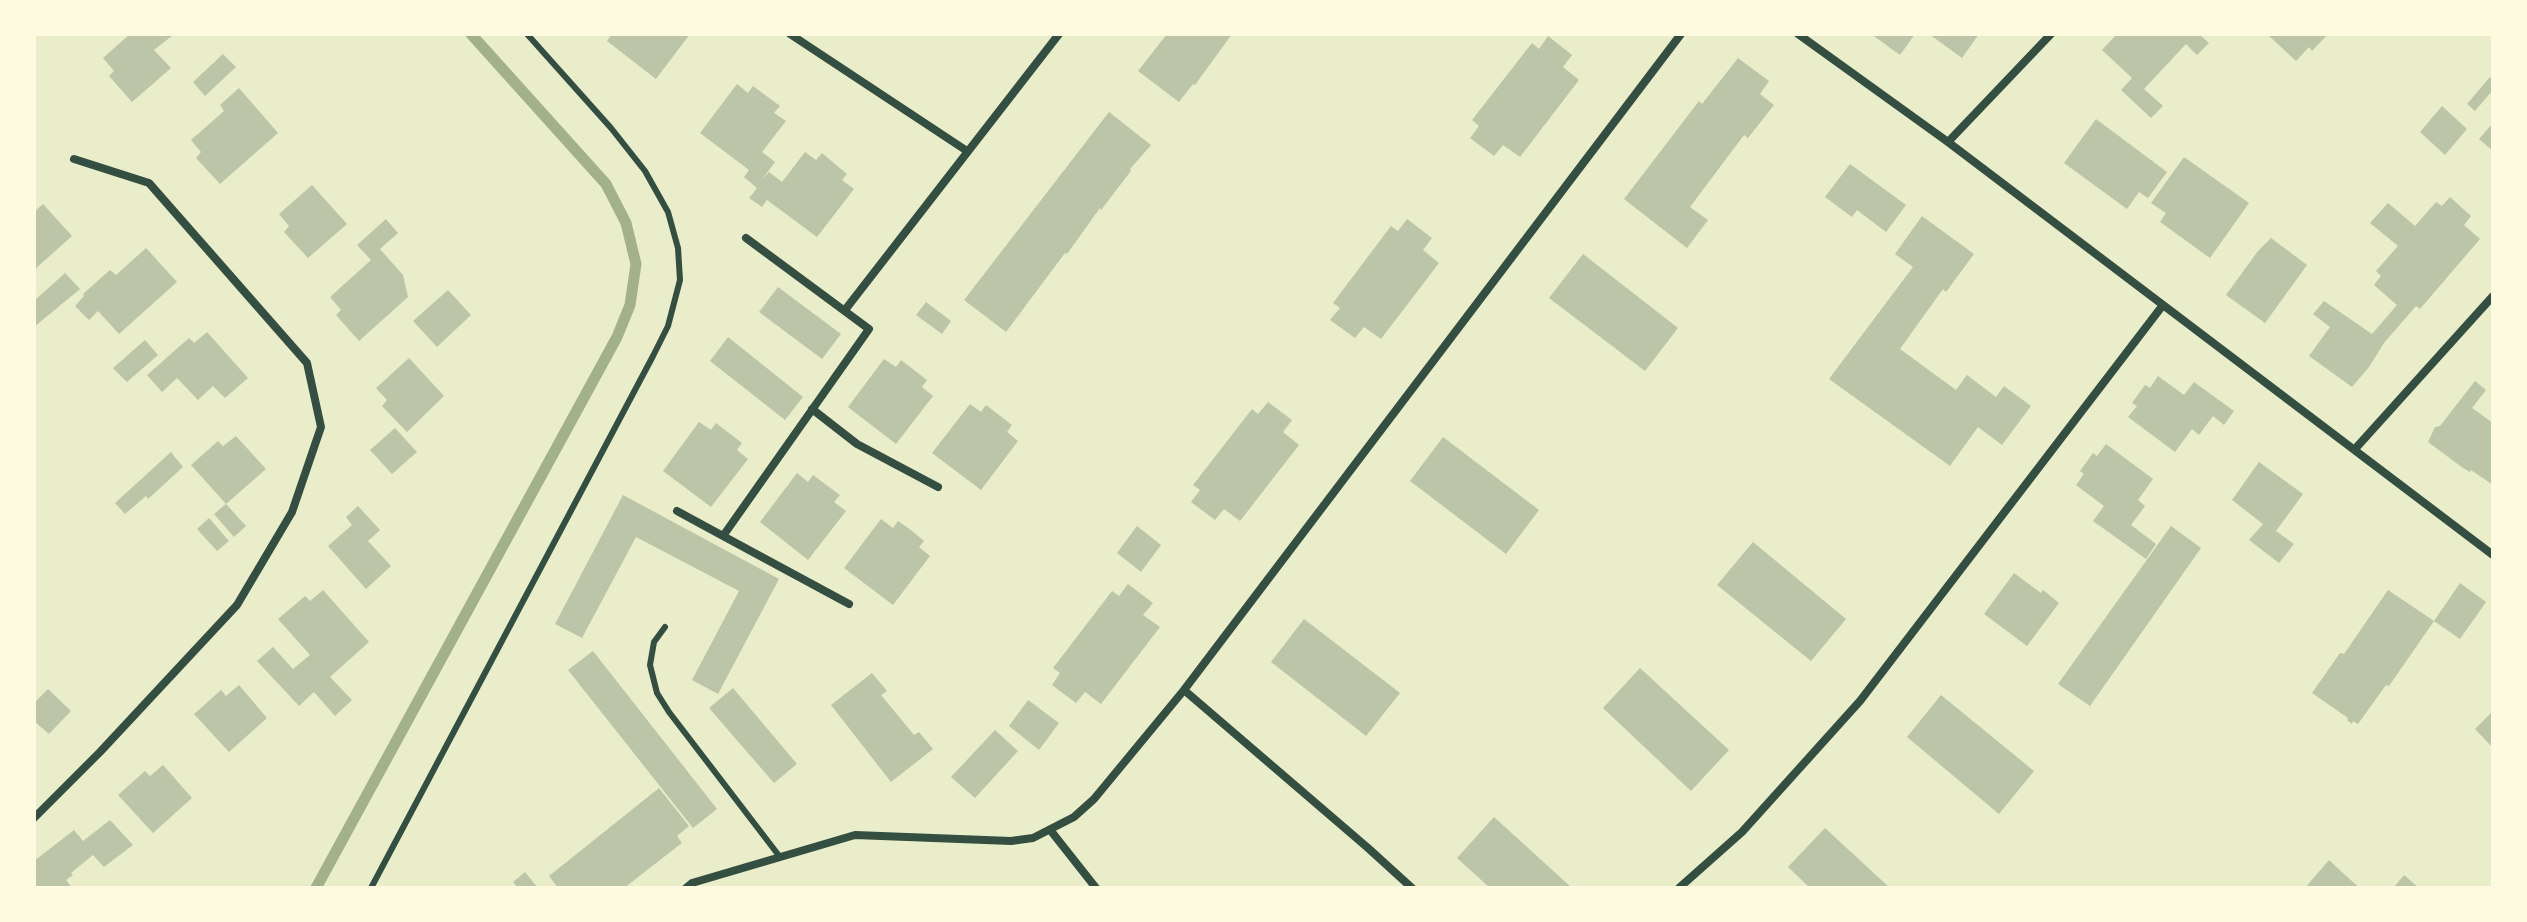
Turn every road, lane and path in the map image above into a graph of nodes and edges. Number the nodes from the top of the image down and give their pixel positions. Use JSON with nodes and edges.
{"nodes":[{"id":1,"x":527,"y":34,"type":"edge"},
{"id":2,"x":790,"y":34,"type":"edge"},
{"id":3,"x":1059,"y":34,"type":"edge"},
{"id":4,"x":1681,"y":34,"type":"edge"},
{"id":5,"x":1798,"y":34,"type":"edge"},
{"id":6,"x":2051,"y":34,"type":"edge"},
{"id":7,"x":1948,"y":142,"type":"junction"},
{"id":8,"x":967,"y":151,"type":"junction"},
{"id":9,"x":74,"y":159,"type":"dead end"},
{"id":10,"x":746,"y":238,"type":"dead end"},
{"id":11,"x":2493,"y":296,"type":"edge"},
{"id":12,"x":2163,"y":305,"type":"junction"},
{"id":13,"x":845,"y":310,"type":"junction"},
{"id":14,"x":812,"y":409,"type":"junction"},
{"id":15,"x":2355,"y":449,"type":"junction"},
{"id":16,"x":938,"y":487,"type":"dead end"},
{"id":17,"x":677,"y":511,"type":"dead end"},
{"id":18,"x":723,"y":536,"type":"junction"},
{"id":19,"x":2493,"y":555,"type":"edge"},
{"id":20,"x":849,"y":604,"type":"dead end"},
{"id":21,"x":665,"y":627,"type":"dead end"},
{"id":22,"x":1184,"y":690,"type":"junction"},
{"id":23,"x":34,"y":818,"type":"edge"},
{"id":24,"x":1051,"y":831,"type":"junction"},
{"id":25,"x":780,"y":857,"type":"junction"},
{"id":26,"x":371,"y":888,"type":"edge"},
{"id":27,"x":686,"y":888,"type":"edge"},
{"id":28,"x":1096,"y":888,"type":"edge"},
{"id":29,"x":1412,"y":888,"type":"edge"},
{"id":30,"x":1679,"y":888,"type":"edge"}],
"edges":[{"from":1,"to":26,"type":"lane"},
{"from":2,"to":8,"type":"street"},
{"from":3,"to":8,"type":"street"},
{"from":4,"to":22,"type":"street"},
{"from":5,"to":7,"type":"street"},
{"from":6,"to":7,"type":"street"},
{"from":7,"to":12,"type":"street"},
{"from":8,"to":13,"type":"street"},
{"from":9,"to":23,"type":"street"},
{"from":10,"to":13,"type":"street"},
{"from":11,"to":15,"type":"street"},
{"from":12,"to":15,"type":"street"},
{"from":12,"to":30,"type":"street"},
{"from":13,"to":14,"type":"street"},
{"from":14,"to":16,"type":"street"},
{"from":14,"to":18,"type":"street"},
{"from":15,"to":19,"type":"street"},
{"from":17,"to":18,"type":"street"},
{"from":18,"to":20,"type":"street"},
{"from":21,"to":25,"type":"lane"},
{"from":22,"to":24,"type":"street"},
{"from":22,"to":29,"type":"street"},
{"from":24,"to":25,"type":"street"},
{"from":24,"to":28,"type":"street"},
{"from":25,"to":27,"type":"street"}]}
